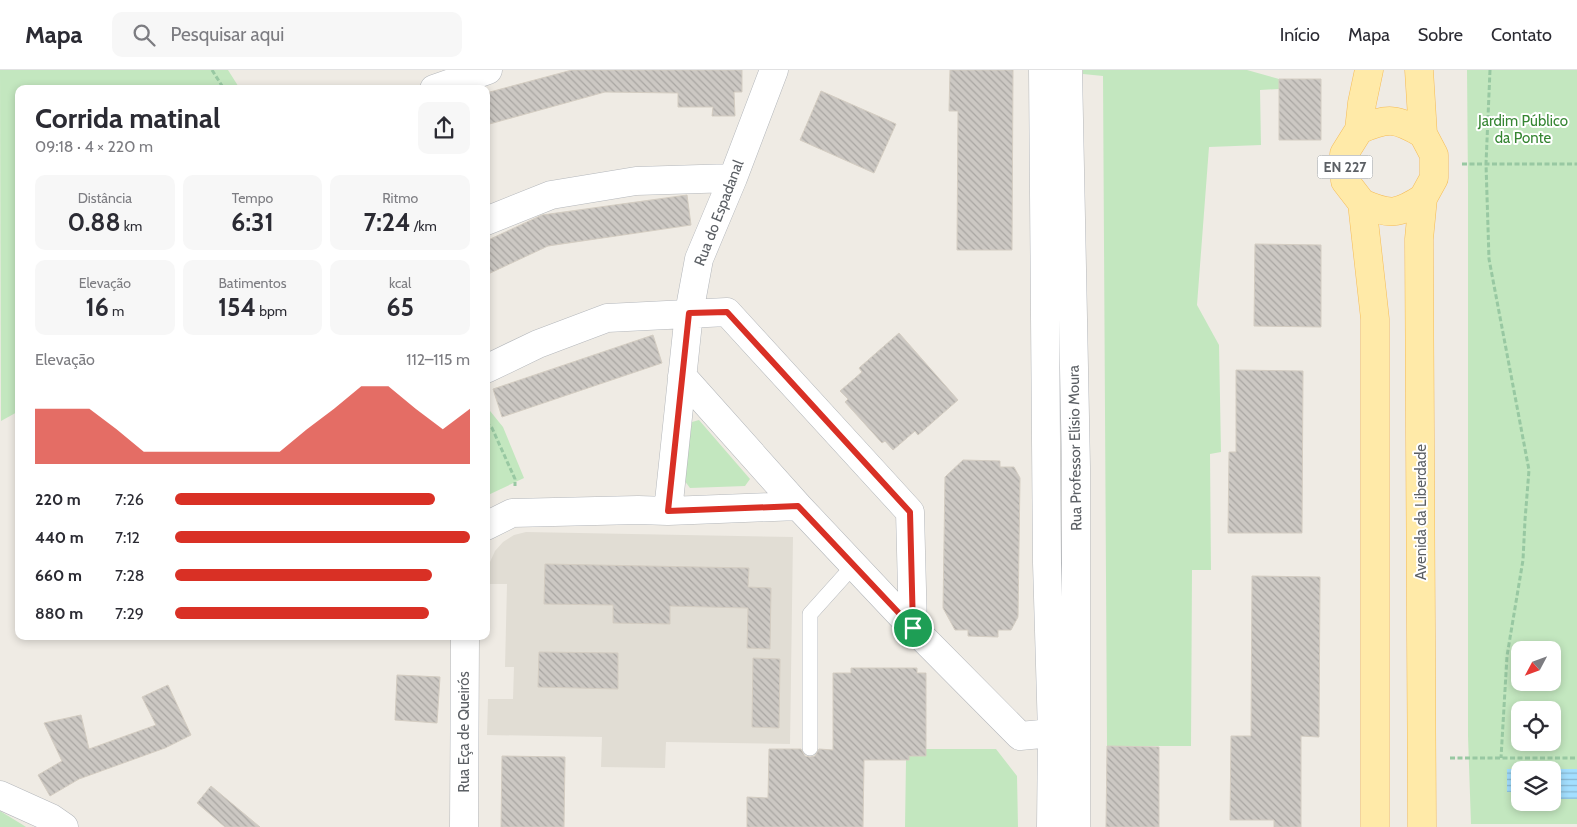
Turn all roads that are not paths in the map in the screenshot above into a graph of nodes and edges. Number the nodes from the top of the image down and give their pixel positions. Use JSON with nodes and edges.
{"nodes":[{"id":1,"x":488,"y":70,"type":"edge"},
{"id":2,"x":774,"y":70,"type":"edge"},
{"id":3,"x":1043,"y":70,"type":"edge"},
{"id":4,"x":1068,"y":70,"type":"edge"},
{"id":5,"x":1369,"y":70,"type":"edge"},
{"id":6,"x":1419,"y":70,"type":"edge"},
{"id":7,"x":445,"y":85,"type":"edge"},
{"id":8,"x":1359,"y":130,"type":"junction"},
{"id":9,"x":1423,"y":134,"type":"junction"},
{"id":10,"x":733,"y":178,"type":"junction"},
{"id":11,"x":1422,"y":198,"type":"junction"},
{"id":12,"x":1362,"y":203,"type":"junction"},
{"id":13,"x":490,"y":219,"type":"edge"},
{"id":14,"x":689,"y":313,"type":"junction"},
{"id":15,"x":490,"y":367,"type":"edge"},
{"id":16,"x":682,"y":376,"type":"junction"},
{"id":17,"x":798,"y":506,"type":"junction"},
{"id":18,"x":668,"y":511,"type":"junction"},
{"id":19,"x":490,"y":524,"type":"edge"},
{"id":20,"x":854,"y":565,"type":"junction"},
{"id":21,"x":913,"y":628,"type":"junction"},
{"id":22,"x":465,"y":640,"type":"edge"},
{"id":23,"x":1052,"y":733,"type":"junction"},
{"id":24,"x":810,"y":748,"type":"dead end"},
{"id":25,"x":0,"y":795,"type":"edge"},
{"id":26,"x":64,"y":827,"type":"edge"},
{"id":27,"x":464,"y":827,"type":"edge"},
{"id":28,"x":1051,"y":827,"type":"edge"},
{"id":29,"x":1076,"y":827,"type":"edge"},
{"id":30,"x":1375,"y":827,"type":"edge"},
{"id":31,"x":1422,"y":827,"type":"edge"}],
"edges":[{"from":1,"to":7,"type":"street"},
{"from":2,"to":10,"type":"street","name":"Rua do Espadanal"},
{"from":3,"to":23,"type":"street","name":"Rua Professor Elísio Moura"},
{"from":4,"to":29,"type":"street","name":"Rua Professor Elísio Moura"},
{"from":5,"to":8,"type":"main road"},
{"from":6,"to":9,"type":"main road","name":"Avenida da Liberdade"},
{"from":8,"to":9,"type":"main road"},
{"from":8,"to":12,"type":"main road","number":"EN 227"},
{"from":9,"to":11,"type":"main road","name":"Avenida da Liberdade"},
{"from":10,"to":13,"type":"street"},
{"from":10,"to":14,"type":"street","name":"Rua do Espadanal"},
{"from":11,"to":12,"type":"main road"},
{"from":11,"to":31,"type":"main road","name":"Avenida da Liberdade"},
{"from":12,"to":30,"type":"main road"},
{"from":14,"to":15,"type":"street"},
{"from":14,"to":16,"type":"street","name":"Rua do Espadanal"},
{"from":14,"to":21,"type":"street"},
{"from":16,"to":17,"type":"street"},
{"from":16,"to":18,"type":"street","name":"Rua do Espadanal"},
{"from":17,"to":18,"type":"street"},
{"from":17,"to":20,"type":"street"},
{"from":18,"to":19,"type":"street"},
{"from":20,"to":21,"type":"street"},
{"from":20,"to":24,"type":"lane"},
{"from":21,"to":23,"type":"street"},
{"from":22,"to":27,"type":"street","name":"Rua Eça de Queirós"},
{"from":23,"to":28,"type":"street","name":"Rua Professor Elísio Moura"},
{"from":25,"to":26,"type":"street"}]}
